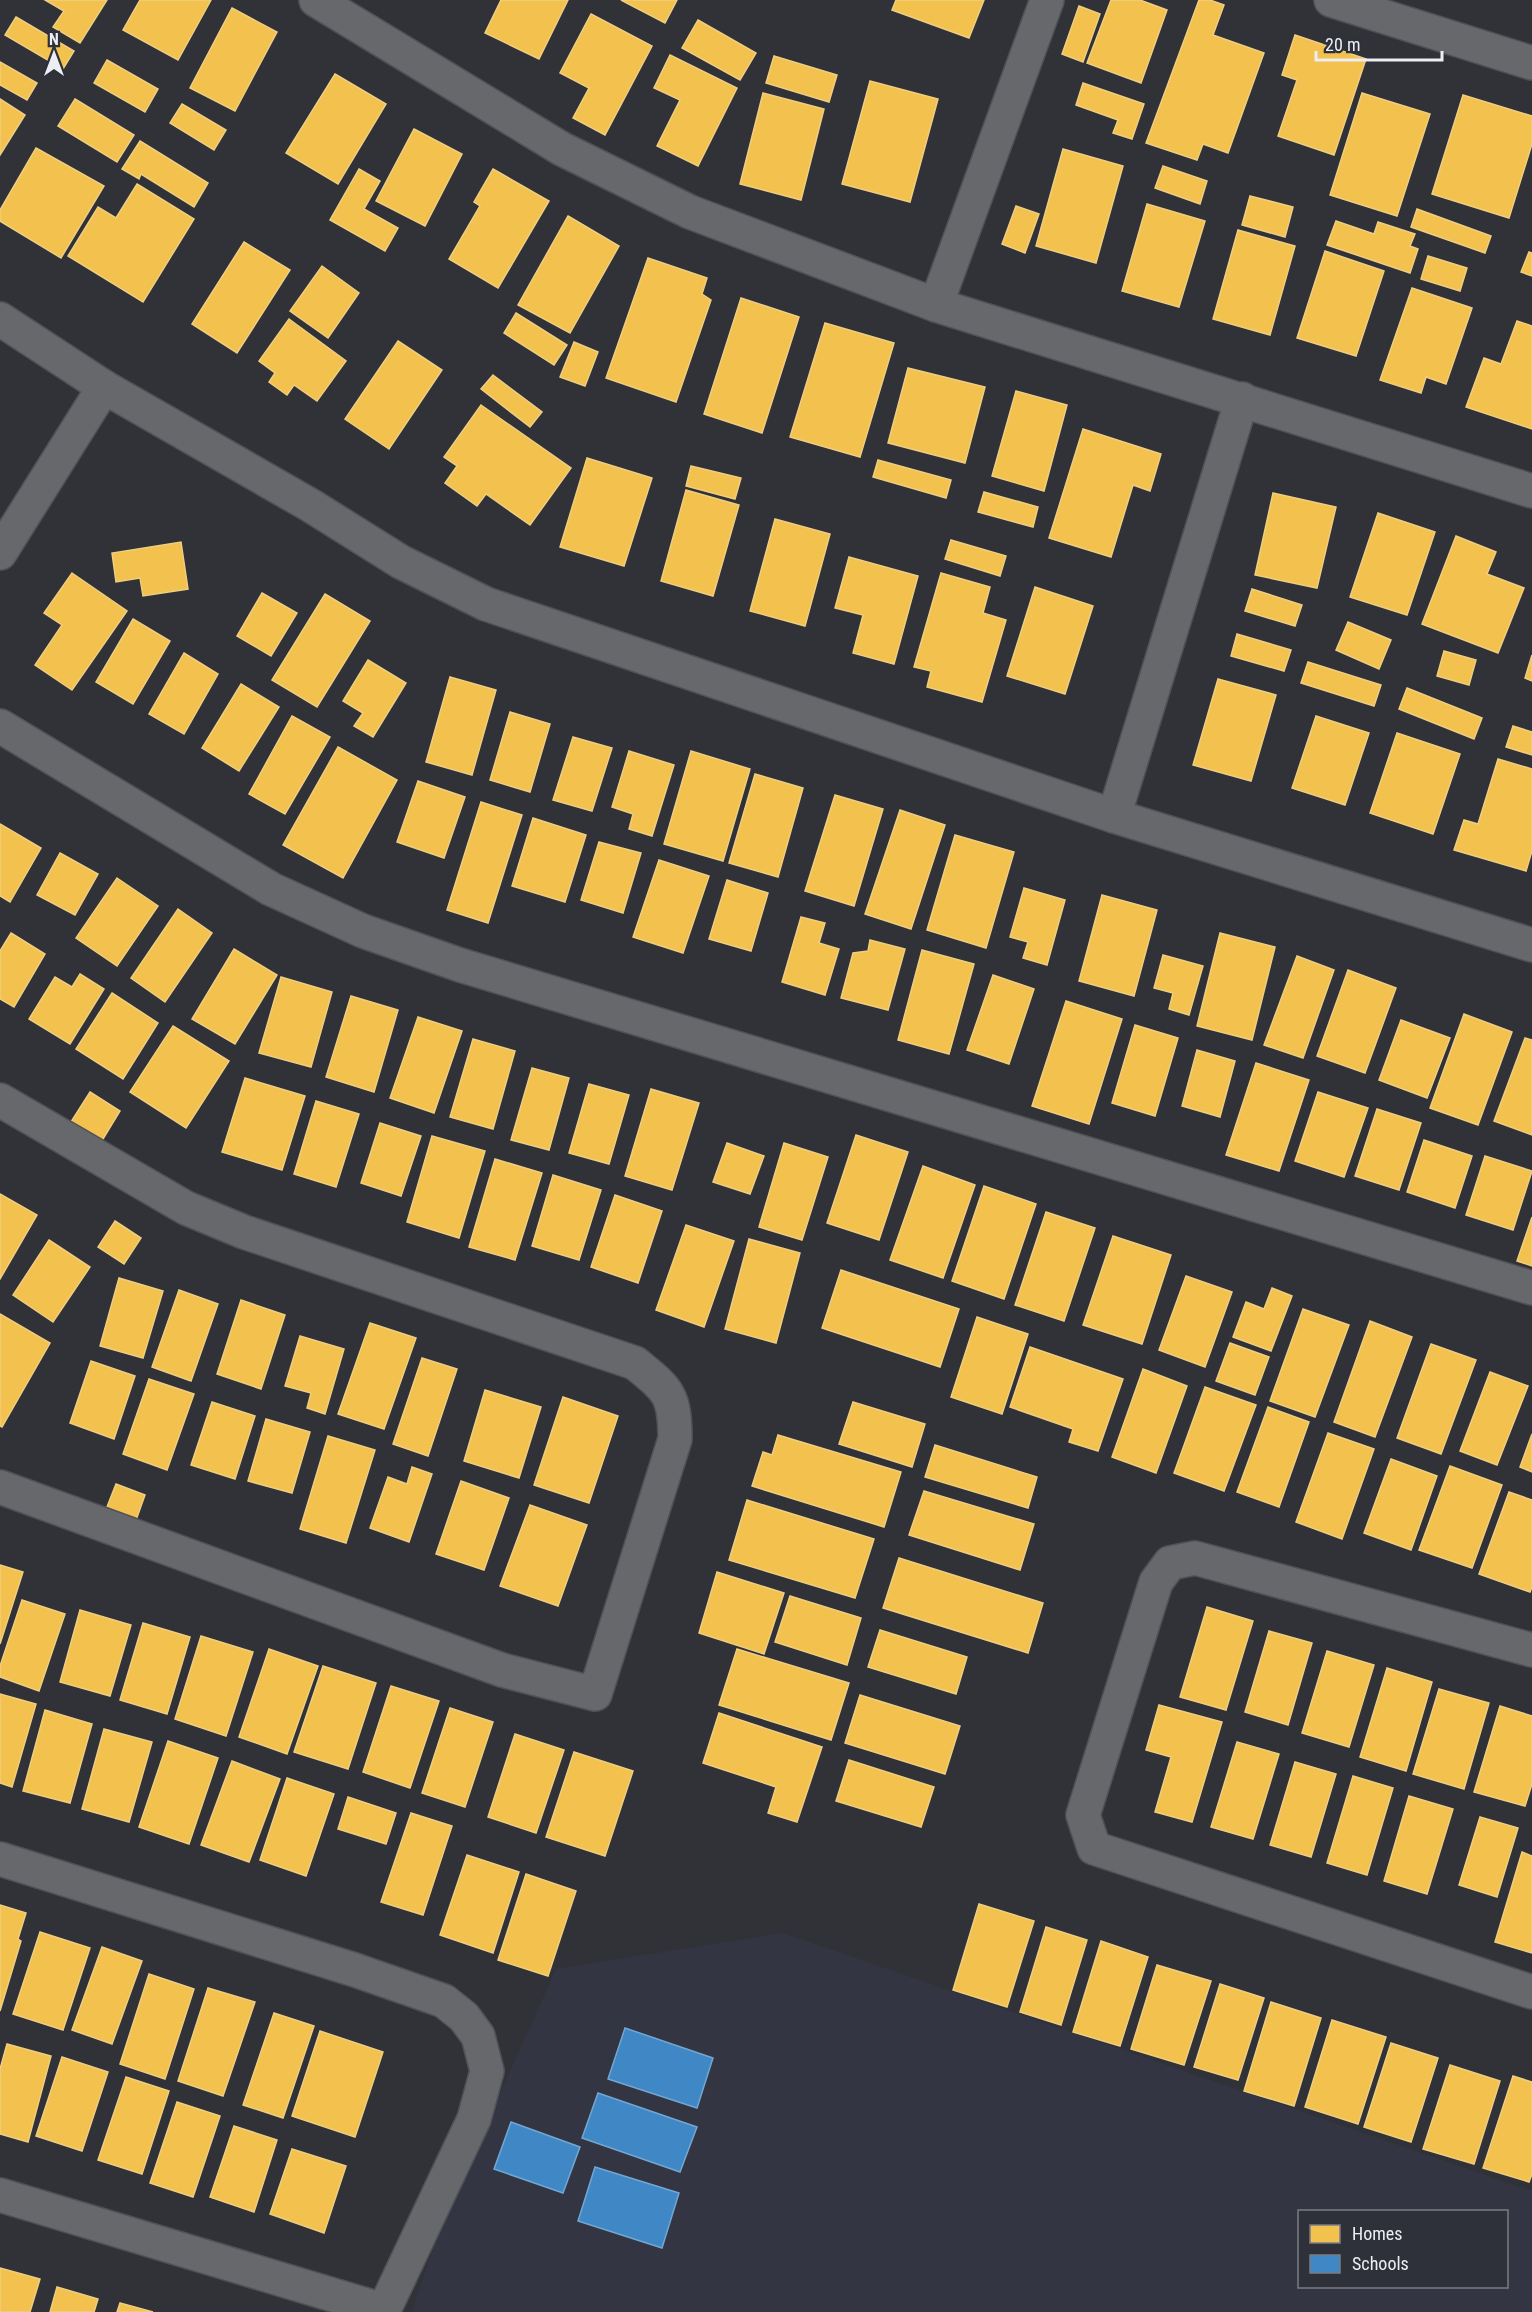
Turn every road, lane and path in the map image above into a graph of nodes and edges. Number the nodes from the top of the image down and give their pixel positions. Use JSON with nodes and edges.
{"nodes":[{"id":1,"x":316,"y":0,"type":"edge"},
{"id":2,"x":1047,"y":0,"type":"edge"},
{"id":3,"x":1331,"y":0,"type":"edge"},
{"id":4,"x":1532,"y":63,"type":"edge"},
{"id":5,"x":936,"y":305,"type":"junction"},
{"id":6,"x":0,"y":319,"type":"edge"},
{"id":7,"x":104,"y":387,"type":"junction"},
{"id":8,"x":1242,"y":399,"type":"junction"},
{"id":9,"x":1532,"y":491,"type":"edge"},
{"id":10,"x":0,"y":553,"type":"edge"},
{"id":11,"x":0,"y":726,"type":"edge"},
{"id":12,"x":1114,"y":816,"type":"junction"},
{"id":13,"x":1532,"y":945,"type":"edge"},
{"id":14,"x":0,"y":1100,"type":"edge"},
{"id":15,"x":1532,"y":1288,"type":"edge"},
{"id":16,"x":0,"y":1487,"type":"edge"},
{"id":17,"x":1532,"y":1650,"type":"edge"},
{"id":18,"x":0,"y":1859,"type":"edge"},
{"id":19,"x":1532,"y":1992,"type":"edge"},
{"id":20,"x":0,"y":2195,"type":"edge"},
{"id":21,"x":383,"y":2311,"type":"edge"}],
"edges":[{"from":1,"to":5,"type":"street"},
{"from":2,"to":5,"type":"street"},
{"from":3,"to":4,"type":"street"},
{"from":5,"to":8,"type":"street"},
{"from":6,"to":7,"type":"street"},
{"from":7,"to":10,"type":"street"},
{"from":7,"to":12,"type":"street"},
{"from":8,"to":9,"type":"street"},
{"from":8,"to":12,"type":"street"},
{"from":11,"to":15,"type":"street"},
{"from":12,"to":13,"type":"street"},
{"from":14,"to":16,"type":"street"},
{"from":17,"to":19,"type":"street"},
{"from":18,"to":21,"type":"street"},
{"from":20,"to":21,"type":"street"}]}
